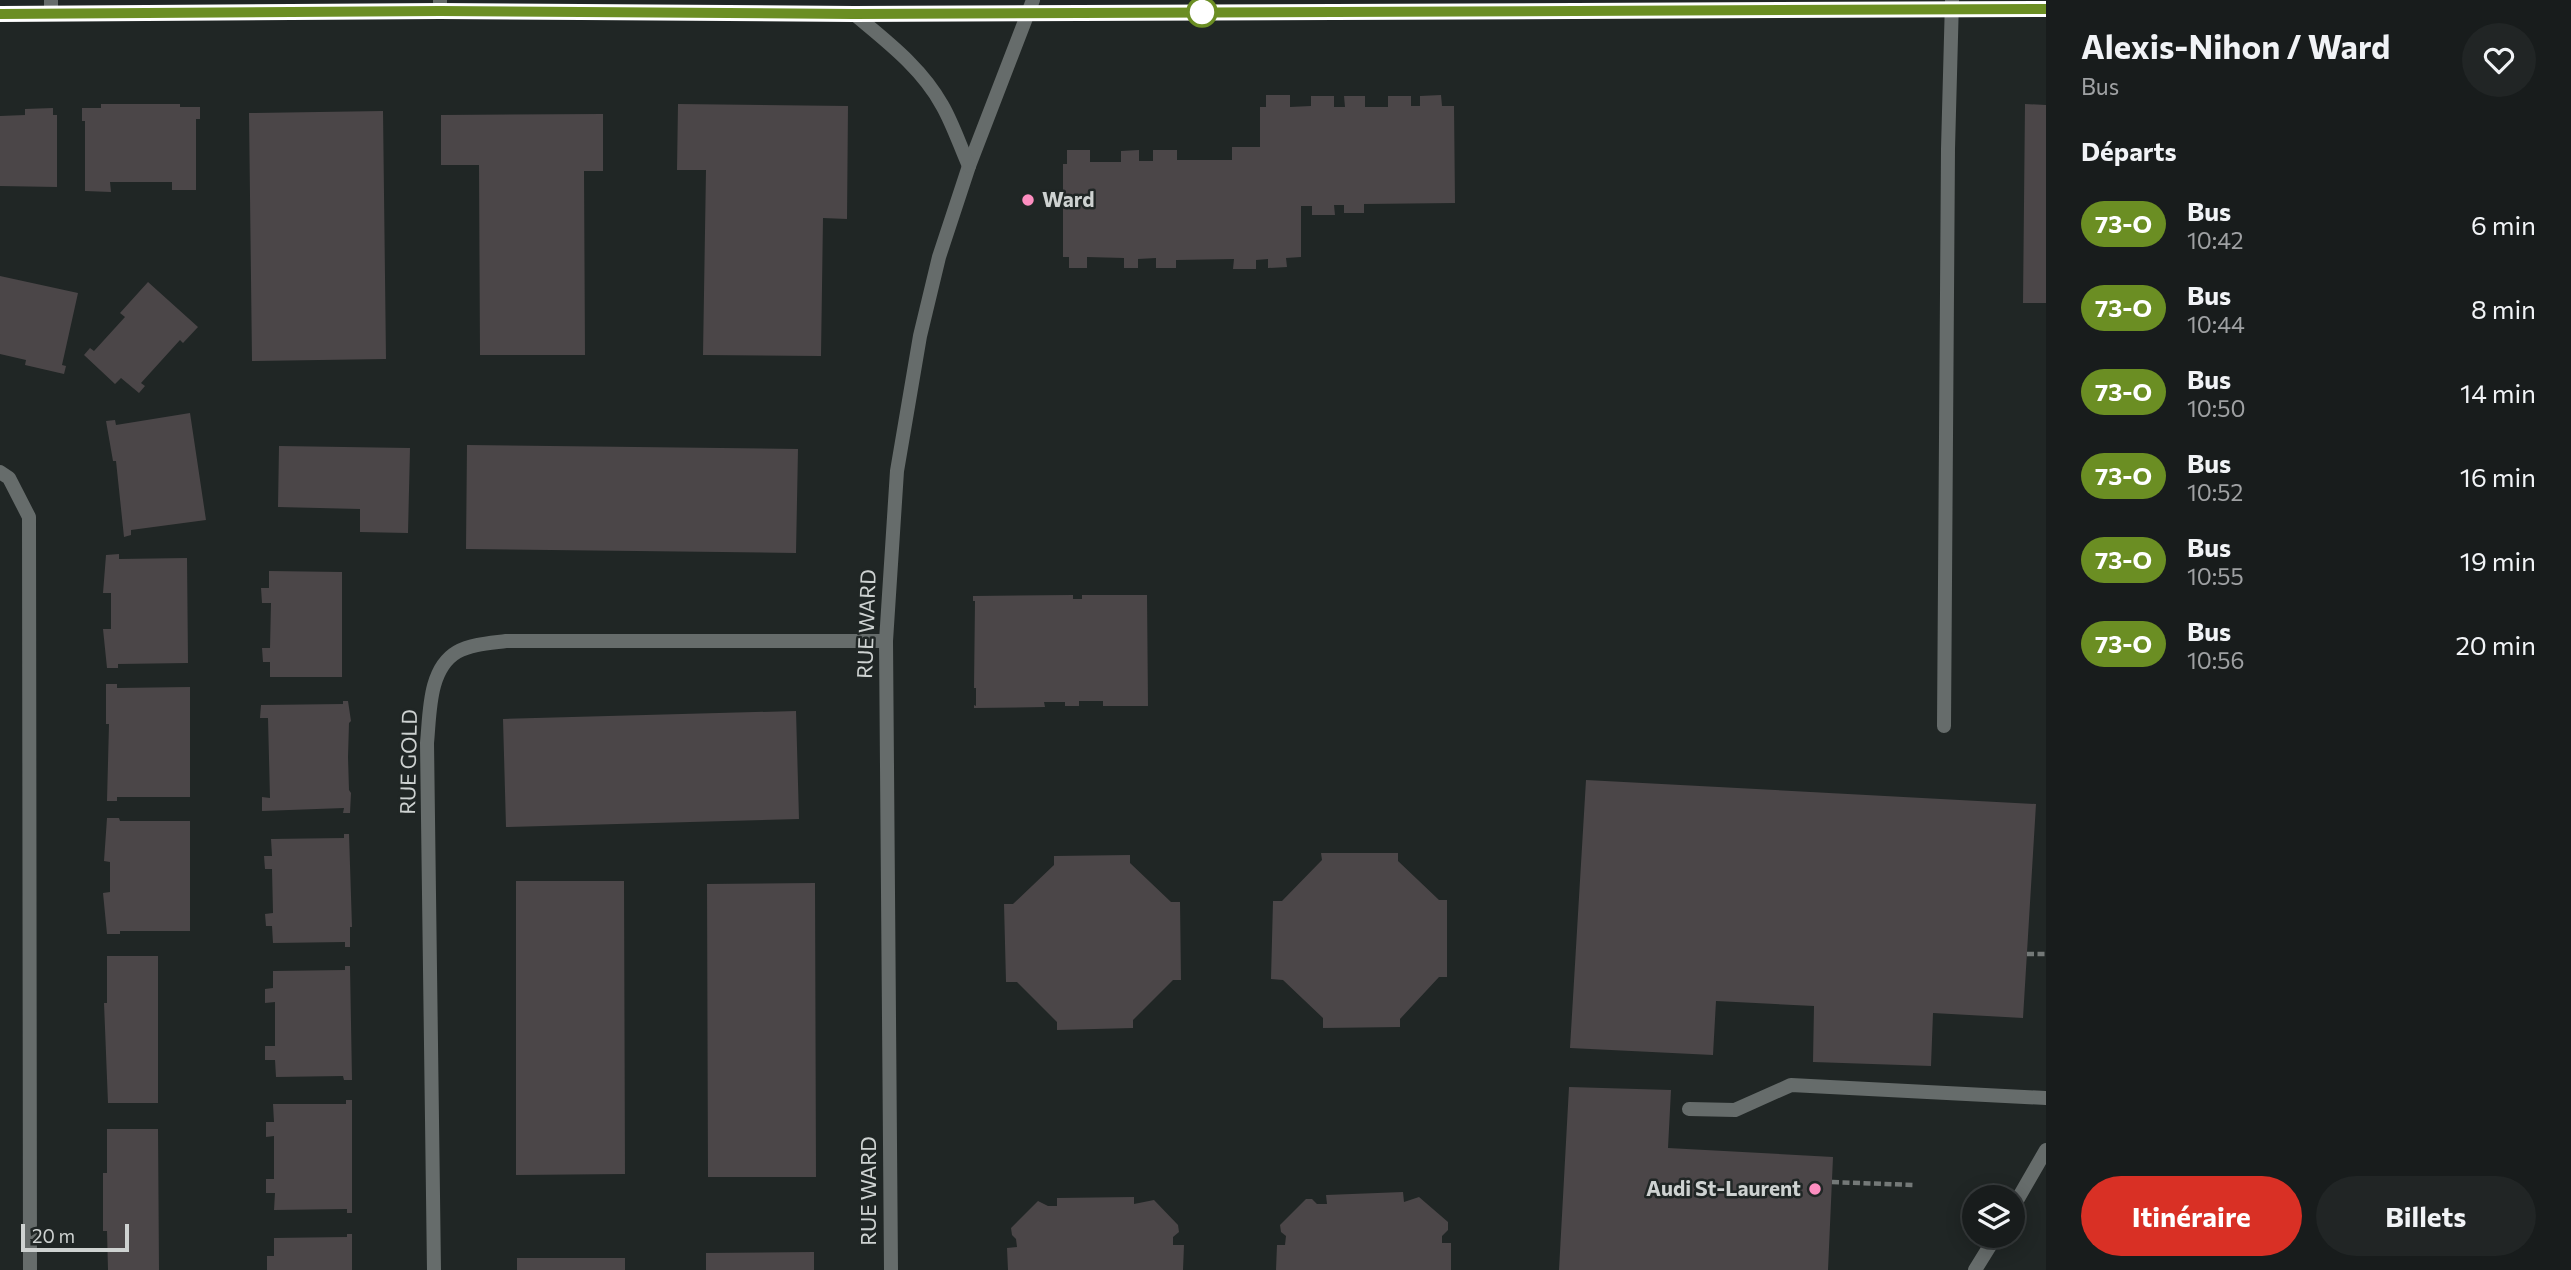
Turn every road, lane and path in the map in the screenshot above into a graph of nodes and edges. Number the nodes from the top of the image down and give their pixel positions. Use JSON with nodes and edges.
{"nodes":[{"id":1,"x":1952,"y":4,"type":"edge"},
{"id":2,"x":440,"y":5,"type":"edge"},
{"id":3,"x":1031,"y":6,"type":"edge"},
{"id":4,"x":51,"y":7,"type":"edge"},
{"id":5,"x":2046,"y":9,"type":"edge"},
{"id":6,"x":0,"y":14,"type":"edge"},
{"id":7,"x":854,"y":14,"type":"junction"},
{"id":8,"x":969,"y":166,"type":"junction"},
{"id":9,"x":0,"y":472,"type":"edge"},
{"id":10,"x":886,"y":641,"type":"junction"},
{"id":11,"x":1944,"y":726,"type":"dead end"},
{"id":12,"x":2027,"y":954,"type":"dead end"},
{"id":13,"x":2046,"y":954,"type":"edge"},
{"id":14,"x":2046,"y":1098,"type":"edge"},
{"id":15,"x":1689,"y":1109,"type":"dead end"},
{"id":16,"x":2046,"y":1150,"type":"edge"},
{"id":17,"x":1832,"y":1182,"type":"dead end"},
{"id":18,"x":1915,"y":1185,"type":"dead end"},
{"id":19,"x":2025,"y":1186,"type":"edge"},
{"id":20,"x":1989,"y":1248,"type":"edge"},
{"id":21,"x":30,"y":1270,"type":"edge"},
{"id":22,"x":434,"y":1270,"type":"edge"},
{"id":23,"x":891,"y":1270,"type":"edge"},
{"id":24,"x":1975,"y":1270,"type":"edge"}],
"edges":[{"from":1,"to":3,"type":"street"},
{"from":1,"to":5,"type":"street"},
{"from":1,"to":11,"type":"street"},
{"from":2,"to":4,"type":"street"},
{"from":2,"to":7,"type":"street"},
{"from":3,"to":7,"type":"street"},
{"from":3,"to":8,"type":"street","name":"RUE WARD"},
{"from":4,"to":6,"type":"street"},
{"from":7,"to":8,"type":"street"},
{"from":8,"to":10,"type":"street","name":"RUE WARD"},
{"from":9,"to":21,"type":"street"},
{"from":10,"to":22,"type":"street","name":"RUE GOLD"},
{"from":10,"to":23,"type":"street","name":"RUE WARD"},
{"from":12,"to":13,"type":"path"},
{"from":14,"to":15,"type":"street"},
{"from":16,"to":19,"type":"street"},
{"from":17,"to":18,"type":"path"},
{"from":20,"to":24,"type":"street"}]}
